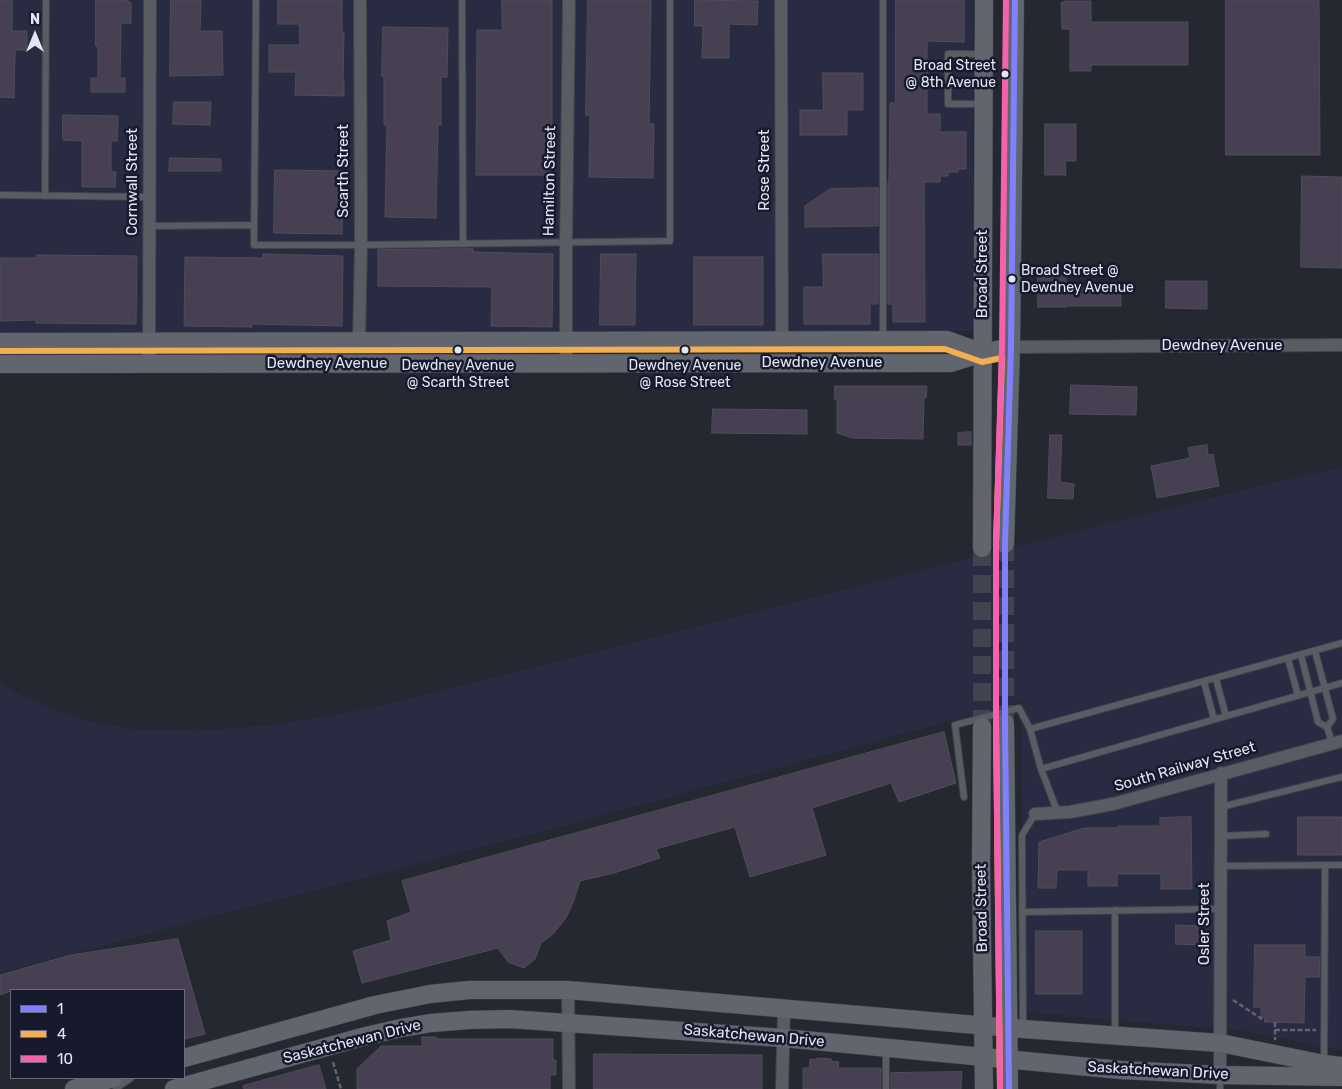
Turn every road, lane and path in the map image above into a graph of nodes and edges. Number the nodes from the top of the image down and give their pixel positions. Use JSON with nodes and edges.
{"nodes":[{"id":1,"x":46,"y":0,"type":"edge"},
{"id":2,"x":150,"y":0,"type":"edge"},
{"id":3,"x":256,"y":0,"type":"edge"},
{"id":4,"x":360,"y":0,"type":"edge"},
{"id":5,"x":462,"y":0,"type":"edge"},
{"id":6,"x":569,"y":0,"type":"edge"},
{"id":7,"x":670,"y":0,"type":"edge"},
{"id":8,"x":781,"y":0,"type":"edge"},
{"id":9,"x":883,"y":0,"type":"edge"},
{"id":10,"x":984,"y":0,"type":"edge"},
{"id":11,"x":1014,"y":0,"type":"edge"},
{"id":12,"x":983,"y":54,"type":"junction"},
{"id":13,"x":983,"y":104,"type":"junction"},
{"id":14,"x":0,"y":195,"type":"edge"},
{"id":15,"x":45,"y":196,"type":"junction"},
{"id":16,"x":150,"y":197,"type":"junction"},
{"id":17,"x":254,"y":225,"type":"junction"},
{"id":18,"x":150,"y":226,"type":"junction"},
{"id":19,"x":566,"y":242,"type":"junction"},
{"id":20,"x":463,"y":244,"type":"junction"},
{"id":21,"x":361,"y":245,"type":"junction"},
{"id":22,"x":566,"y":340,"type":"junction"},
{"id":23,"x":782,"y":340,"type":"junction"},
{"id":24,"x":883,"y":340,"type":"junction"},
{"id":25,"x":360,"y":341,"type":"junction"},
{"id":26,"x":0,"y":342,"type":"edge"},
{"id":27,"x":148,"y":342,"type":"junction"},
{"id":28,"x":1342,"y":345,"type":"edge"},
{"id":29,"x":1011,"y":347,"type":"junction"},
{"id":30,"x":983,"y":353,"type":"junction"},
{"id":31,"x":0,"y":364,"type":"edge"},
{"id":32,"x":148,"y":364,"type":"junction"},
{"id":33,"x":566,"y":364,"type":"junction"},
{"id":34,"x":1005,"y":544,"type":"tunnel mouth"},
{"id":35,"x":982,"y":548,"type":"tunnel mouth"},
{"id":36,"x":1342,"y":643,"type":"edge"},
{"id":37,"x":1315,"y":651,"type":"junction"},
{"id":38,"x":1301,"y":655,"type":"junction"},
{"id":39,"x":1288,"y":659,"type":"junction"},
{"id":40,"x":1216,"y":679,"type":"junction"},
{"id":41,"x":1204,"y":682,"type":"junction"},
{"id":42,"x":1342,"y":684,"type":"edge"},
{"id":43,"x":1325,"y":688,"type":"junction"},
{"id":44,"x":1310,"y":692,"type":"junction"},
{"id":45,"x":1298,"y":695,"type":"junction"},
{"id":46,"x":1226,"y":716,"type":"junction"},
{"id":47,"x":1214,"y":719,"type":"junction"},
{"id":48,"x":1005,"y":723,"type":"tunnel mouth"},
{"id":49,"x":982,"y":727,"type":"tunnel mouth"},
{"id":50,"x":1327,"y":727,"type":"junction"},
{"id":51,"x":1030,"y":729,"type":"junction"},
{"id":52,"x":1337,"y":742,"type":"edge"},
{"id":53,"x":1041,"y":768,"type":"junction"},
{"id":54,"x":1221,"y":773,"type":"junction"},
{"id":55,"x":1342,"y":777,"type":"edge"},
{"id":56,"x":964,"y":797,"type":"dead end"},
{"id":57,"x":1221,"y":807,"type":"junction"},
{"id":58,"x":1058,"y":813,"type":"junction"},
{"id":59,"x":1035,"y":814,"type":"joint"},
{"id":60,"x":1266,"y":834,"type":"dead end"},
{"id":61,"x":1221,"y":836,"type":"junction"},
{"id":62,"x":1325,"y":865,"type":"junction"},
{"id":63,"x":1342,"y":865,"type":"edge"},
{"id":64,"x":1221,"y":866,"type":"junction"},
{"id":65,"x":1221,"y":909,"type":"junction"},
{"id":66,"x":1115,"y":910,"type":"junction"},
{"id":67,"x":1022,"y":912,"type":"junction"},
{"id":68,"x":568,"y":990,"type":"junction"},
{"id":69,"x":1221,"y":991,"type":"junction"},
{"id":70,"x":784,"y":1009,"type":"junction"},
{"id":71,"x":1265,"y":1021,"type":"dead end"},
{"id":72,"x":569,"y":1023,"type":"junction"},
{"id":73,"x":983,"y":1026,"type":"junction"},
{"id":74,"x":1016,"y":1029,"type":"junction"},
{"id":75,"x":1274,"y":1030,"type":"dead end"},
{"id":76,"x":1324,"y":1030,"type":"junction"},
{"id":77,"x":1115,"y":1036,"type":"junction"},
{"id":78,"x":783,"y":1038,"type":"junction"},
{"id":79,"x":1220,"y":1043,"type":"junction"},
{"id":80,"x":329,"y":1046,"type":"junction"},
{"id":81,"x":886,"y":1048,"type":"junction"},
{"id":82,"x":983,"y":1057,"type":"junction"},
{"id":83,"x":185,"y":1058,"type":"edge"},
{"id":84,"x":1009,"y":1059,"type":"junction"},
{"id":85,"x":1324,"y":1064,"type":"junction"},
{"id":86,"x":1342,"y":1066,"type":"edge"},
{"id":87,"x":1342,"y":1077,"type":"edge"},
{"id":88,"x":110,"y":1079,"type":"edge"},
{"id":89,"x":130,"y":1079,"type":"edge"},
{"id":90,"x":1220,"y":1082,"type":"edge"},
{"id":91,"x":74,"y":1089,"type":"edge"},
{"id":92,"x":116,"y":1089,"type":"edge"},
{"id":93,"x":174,"y":1089,"type":"edge"},
{"id":94,"x":341,"y":1089,"type":"edge"},
{"id":95,"x":569,"y":1089,"type":"edge"},
{"id":96,"x":782,"y":1089,"type":"edge"},
{"id":97,"x":886,"y":1089,"type":"edge"},
{"id":98,"x":984,"y":1089,"type":"edge"},
{"id":99,"x":1009,"y":1089,"type":"edge"}],
"edges":[{"from":1,"to":15,"type":"lane"},
{"from":2,"to":16,"type":"street","name":"Cornwall Street"},
{"from":3,"to":17,"type":"lane"},
{"from":4,"to":21,"type":"street","name":"Scarth Street"},
{"from":5,"to":20,"type":"lane"},
{"from":6,"to":19,"type":"street","name":"Hamilton Street"},
{"from":7,"to":19,"type":"lane"},
{"from":8,"to":23,"type":"street","name":"Rose Street"},
{"from":9,"to":24,"type":"lane"},
{"from":10,"to":12,"type":"main road","name":"Broad Street"},
{"from":11,"to":29,"type":"main road","name":"Broad Street"},
{"from":12,"to":13,"type":"main road","name":"Broad Street"},
{"from":12,"to":13,"type":"lane"},
{"from":13,"to":30,"type":"main road","name":"Broad Street"},
{"from":14,"to":15,"type":"lane"},
{"from":15,"to":16,"type":"lane"},
{"from":16,"to":18,"type":"street","name":"Cornwall Street"},
{"from":17,"to":18,"type":"lane"},
{"from":17,"to":21,"type":"lane"},
{"from":18,"to":27,"type":"street","name":"Cornwall Street"},
{"from":19,"to":20,"type":"lane"},
{"from":19,"to":22,"type":"street","name":"Hamilton Street"},
{"from":20,"to":21,"type":"lane"},
{"from":21,"to":25,"type":"street","name":"Scarth Street"},
{"from":22,"to":23,"type":"main road","name":"Dewdney Avenue"},
{"from":22,"to":25,"type":"main road","name":"Dewdney Avenue"},
{"from":22,"to":33,"type":"street","name":"Hamilton Street"},
{"from":23,"to":24,"type":"main road","name":"Dewdney Avenue"},
{"from":24,"to":30,"type":"main road","name":"Dewdney Avenue"},
{"from":25,"to":27,"type":"main road","name":"Dewdney Avenue"},
{"from":26,"to":27,"type":"main road","name":"Dewdney Avenue"},
{"from":27,"to":32,"type":"street","name":"Cornwall Street"},
{"from":28,"to":29,"type":"street","name":"Dewdney Avenue"},
{"from":29,"to":30,"type":"main road","name":"Dewdney Avenue"},
{"from":29,"to":34,"type":"main road","name":"Broad Street"},
{"from":30,"to":33,"type":"main road","name":"Dewdney Avenue"},
{"from":30,"to":35,"type":"main road","name":"Broad Street"},
{"from":31,"to":32,"type":"main road","name":"Dewdney Avenue"},
{"from":32,"to":33,"type":"main road","name":"Dewdney Avenue"},
{"from":36,"to":37,"type":"lane"},
{"from":37,"to":38,"type":"lane"},
{"from":37,"to":43,"type":"lane"},
{"from":38,"to":39,"type":"lane"},
{"from":38,"to":44,"type":"lane"},
{"from":39,"to":40,"type":"lane"},
{"from":39,"to":45,"type":"lane"},
{"from":40,"to":41,"type":"lane"},
{"from":40,"to":46,"type":"lane"},
{"from":41,"to":47,"type":"lane"},
{"from":41,"to":51,"type":"lane"},
{"from":42,"to":43,"type":"lane"},
{"from":43,"to":44,"type":"lane"},
{"from":43,"to":50,"type":"lane"},
{"from":44,"to":45,"type":"lane"},
{"from":44,"to":50,"type":"lane"},
{"from":45,"to":46,"type":"lane"},
{"from":46,"to":47,"type":"lane"},
{"from":47,"to":53,"type":"lane"},
{"from":48,"to":74,"type":"main road","name":"Broad Street"},
{"from":49,"to":73,"type":"main road","name":"Broad Street"},
{"from":50,"to":52,"type":"lane"},
{"from":51,"to":53,"type":"lane"},
{"from":51,"to":56,"type":"lane"},
{"from":52,"to":54,"type":"street","name":"South Railway Street"},
{"from":53,"to":58,"type":"lane"},
{"from":54,"to":57,"type":"street","name":"Osler Street"},
{"from":54,"to":58,"type":"street","name":"South Railway Street"},
{"from":55,"to":57,"type":"lane"},
{"from":57,"to":61,"type":"street","name":"Osler Street"},
{"from":58,"to":59,"type":"street","name":"South Railway Street"},
{"from":59,"to":67,"type":"lane"},
{"from":60,"to":61,"type":"lane"},
{"from":61,"to":64,"type":"street","name":"Osler Street"},
{"from":62,"to":63,"type":"lane"},
{"from":62,"to":64,"type":"lane"},
{"from":62,"to":76,"type":"lane"},
{"from":64,"to":65,"type":"street","name":"Osler Street"},
{"from":65,"to":66,"type":"lane"},
{"from":65,"to":69,"type":"street","name":"Osler Street"},
{"from":66,"to":67,"type":"lane"},
{"from":66,"to":77,"type":"lane"},
{"from":67,"to":74,"type":"lane"},
{"from":68,"to":70,"type":"main road","name":"Saskatchewan Drive"},
{"from":68,"to":72,"type":"street"},
{"from":68,"to":83,"type":"main road","name":"Saskatchewan Drive"},
{"from":69,"to":71,"type":"path"},
{"from":69,"to":79,"type":"street","name":"Osler Street"},
{"from":70,"to":73,"type":"main road","name":"Saskatchewan Drive"},
{"from":70,"to":78,"type":"street"},
{"from":72,"to":78,"type":"main road","name":"Saskatchewan Drive"},
{"from":72,"to":80,"type":"main road","name":"Saskatchewan Drive"},
{"from":72,"to":95,"type":"street"},
{"from":73,"to":74,"type":"main road","name":"Saskatchewan Drive"},
{"from":73,"to":82,"type":"main road","name":"Broad Street"},
{"from":74,"to":77,"type":"main road","name":"Saskatchewan Drive"},
{"from":74,"to":84,"type":"main road","name":"Broad Street"},
{"from":75,"to":76,"type":"path"},
{"from":76,"to":85,"type":"lane"},
{"from":77,"to":79,"type":"main road","name":"Saskatchewan Drive"},
{"from":78,"to":81,"type":"main road","name":"Saskatchewan Drive"},
{"from":78,"to":96,"type":"street"},
{"from":79,"to":85,"type":"main road","name":"Saskatchewan Drive"},
{"from":79,"to":90,"type":"street","name":"Osler Street"},
{"from":80,"to":93,"type":"main road","name":"Saskatchewan Drive"},
{"from":80,"to":94,"type":"path"},
{"from":81,"to":82,"type":"main road","name":"Saskatchewan Drive"},
{"from":81,"to":97,"type":"lane"},
{"from":82,"to":84,"type":"main road","name":"Saskatchewan Drive"},
{"from":82,"to":98,"type":"main road","name":"Broad Street"},
{"from":84,"to":90,"type":"main road","name":"Saskatchewan Drive"},
{"from":84,"to":99,"type":"main road","name":"Broad Street"},
{"from":85,"to":86,"type":"main road","name":"Saskatchewan Drive"},
{"from":87,"to":90,"type":"main road","name":"Saskatchewan Drive"},
{"from":88,"to":91,"type":"main road"},
{"from":89,"to":92,"type":"lane"}]}
